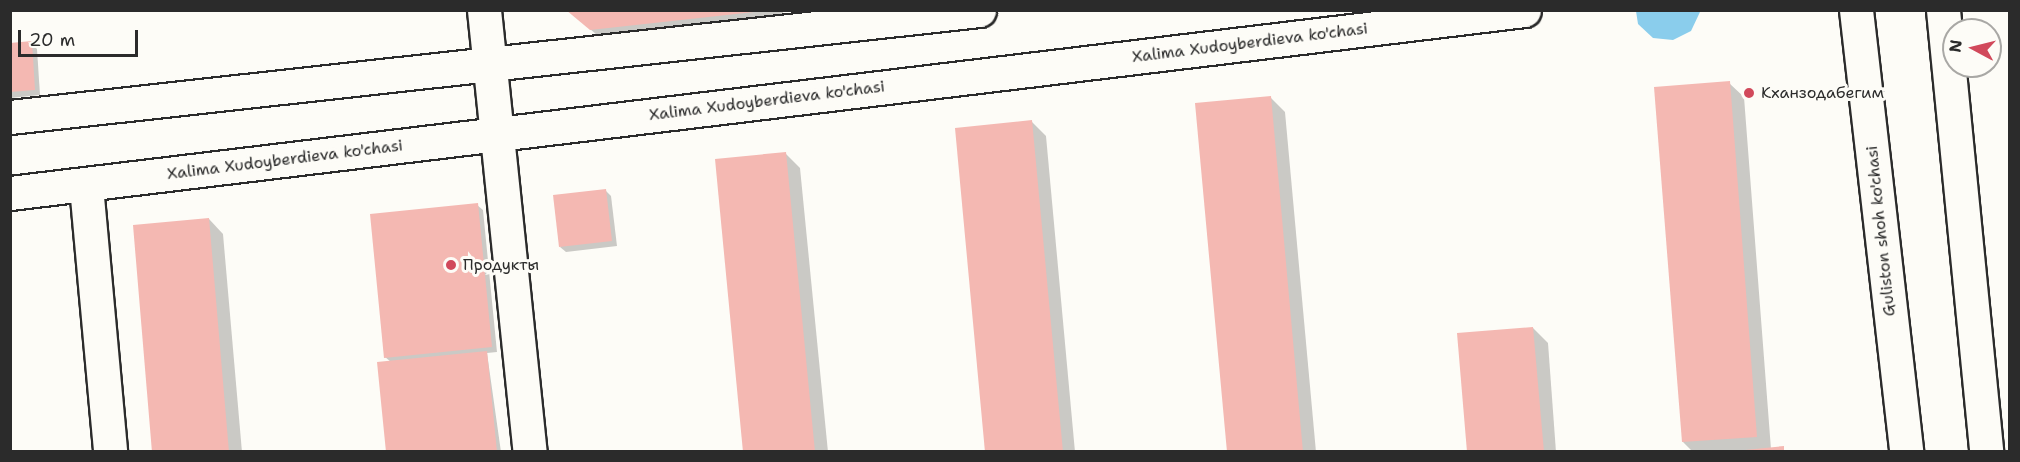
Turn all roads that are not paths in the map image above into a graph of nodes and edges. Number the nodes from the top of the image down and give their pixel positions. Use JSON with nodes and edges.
{"nodes":[{"id":1,"x":484,"y":10,"type":"edge"},
{"id":2,"x":979,"y":10,"type":"edge"},
{"id":3,"x":1524,"y":10,"type":"edge"},
{"id":4,"x":1856,"y":10,"type":"edge"},
{"id":5,"x":1943,"y":10,"type":"edge"},
{"id":6,"x":488,"y":64,"type":"junction"},
{"id":7,"x":10,"y":117,"type":"edge"},
{"id":8,"x":495,"y":133,"type":"junction"},
{"id":9,"x":86,"y":186,"type":"junction"},
{"id":10,"x":10,"y":193,"type":"edge"},
{"id":11,"x":110,"y":452,"type":"edge"},
{"id":12,"x":530,"y":452,"type":"edge"},
{"id":13,"x":1906,"y":452,"type":"edge"},
{"id":14,"x":1986,"y":452,"type":"edge"}],
"edges":[{"from":1,"to":6,"type":"street"},
{"from":2,"to":6,"type":"street"},
{"from":3,"to":8,"type":"street","name":"Xalima Xudoyberdieva ko'chasi"},
{"from":4,"to":13,"type":"street","name":"Guliston shoh ko'chasi"},
{"from":5,"to":14,"type":"street"},
{"from":6,"to":7,"type":"street"},
{"from":6,"to":8,"type":"street"},
{"from":8,"to":9,"type":"street","name":"Xalima Xudoyberdieva ko'chasi"},
{"from":8,"to":12,"type":"street"},
{"from":9,"to":10,"type":"street","name":"Xalima Xudoyberdieva ko'chasi"},
{"from":9,"to":11,"type":"street"}]}
